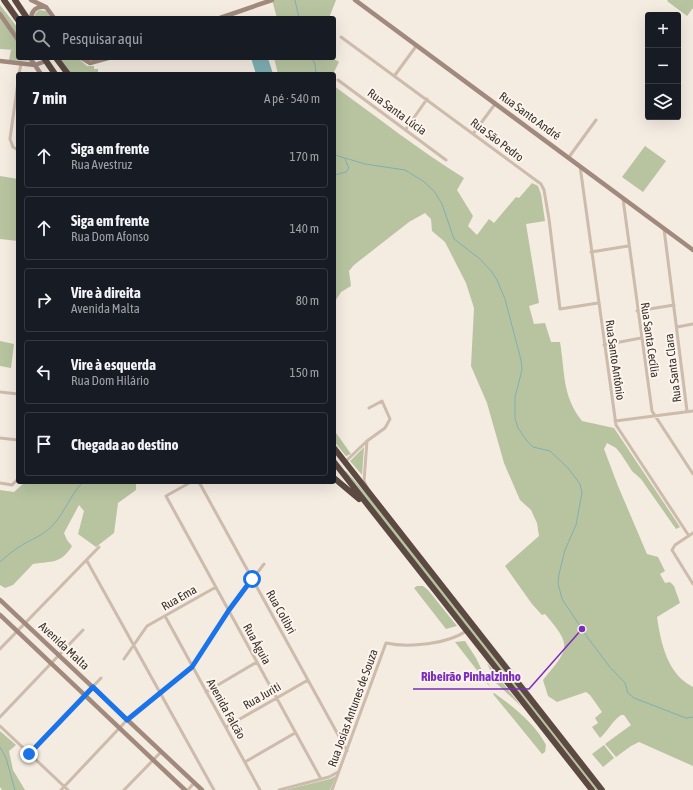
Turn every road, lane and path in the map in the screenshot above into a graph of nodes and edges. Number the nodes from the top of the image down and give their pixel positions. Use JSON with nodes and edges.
{"nodes":[{"id":1,"x":4,"y":0,"type":"edge"},
{"id":2,"x":15,"y":0,"type":"edge"},
{"id":3,"x":31,"y":0,"type":"edge"},
{"id":4,"x":272,"y":0,"type":"edge"},
{"id":5,"x":355,"y":0,"type":"edge"},
{"id":6,"x":0,"y":3,"type":"edge"},
{"id":7,"x":46,"y":8,"type":"junction"},
{"id":8,"x":11,"y":10,"type":"junction"},
{"id":9,"x":0,"y":14,"type":"edge"},
{"id":10,"x":26,"y":16,"type":"edge"},
{"id":11,"x":31,"y":16,"type":"edge"},
{"id":12,"x":52,"y":16,"type":"edge"},
{"id":13,"x":226,"y":16,"type":"edge"},
{"id":14,"x":16,"y":17,"type":"edge"},
{"id":15,"x":340,"y":36,"type":"dead end"},
{"id":16,"x":16,"y":37,"type":"edge"},
{"id":17,"x":417,"y":45,"type":"junction"},
{"id":18,"x":31,"y":60,"type":"edge"},
{"id":19,"x":43,"y":60,"type":"edge"},
{"id":20,"x":46,"y":60,"type":"edge"},
{"id":21,"x":56,"y":60,"type":"edge"},
{"id":22,"x":85,"y":60,"type":"edge"},
{"id":23,"x":101,"y":60,"type":"edge"},
{"id":24,"x":0,"y":61,"type":"edge"},
{"id":25,"x":21,"y":64,"type":"junction"},
{"id":26,"x":35,"y":65,"type":"junction"},
{"id":27,"x":19,"y":72,"type":"edge"},
{"id":28,"x":40,"y":72,"type":"edge"},
{"id":29,"x":54,"y":72,"type":"edge"},
{"id":30,"x":66,"y":72,"type":"edge"},
{"id":31,"x":396,"y":75,"type":"junction"},
{"id":32,"x":338,"y":80,"type":"dead end"},
{"id":33,"x":16,"y":96,"type":"edge"},
{"id":34,"x":427,"y":99,"type":"junction"},
{"id":35,"x":495,"y":104,"type":"junction"},
{"id":36,"x":596,"y":120,"type":"dead end"},
{"id":37,"x":406,"y":129,"type":"junction"},
{"id":38,"x":473,"y":134,"type":"junction"},
{"id":39,"x":16,"y":148,"type":"edge"},
{"id":40,"x":568,"y":157,"type":"junction"},
{"id":41,"x":446,"y":160,"type":"dead end"},
{"id":42,"x":580,"y":166,"type":"junction"},
{"id":43,"x":623,"y":197,"type":"junction"},
{"id":44,"x":664,"y":228,"type":"junction"},
{"id":45,"x":628,"y":246,"type":"junction"},
{"id":46,"x":693,"y":250,"type":"edge"},
{"id":47,"x":591,"y":252,"type":"junction"},
{"id":48,"x":598,"y":303,"type":"junction"},
{"id":49,"x":674,"y":304,"type":"junction"},
{"id":50,"x":637,"y":310,"type":"junction"},
{"id":51,"x":693,"y":324,"type":"edge"},
{"id":52,"x":677,"y":327,"type":"junction"},
{"id":53,"x":641,"y":338,"type":"junction"},
{"id":54,"x":604,"y":345,"type":"junction"},
{"id":55,"x":0,"y":392,"type":"edge"},
{"id":56,"x":16,"y":394,"type":"edge"},
{"id":57,"x":369,"y":408,"type":"dead end"},
{"id":58,"x":693,"y":411,"type":"edge"},
{"id":59,"x":687,"y":412,"type":"junction"},
{"id":60,"x":654,"y":416,"type":"junction"},
{"id":61,"x":615,"y":421,"type":"junction"},
{"id":62,"x":0,"y":438,"type":"edge"},
{"id":63,"x":16,"y":440,"type":"edge"},
{"id":64,"x":367,"y":441,"type":"junction"},
{"id":65,"x":338,"y":465,"type":"edge"},
{"id":66,"x":693,"y":474,"type":"edge"},
{"id":67,"x":336,"y":480,"type":"edge"},
{"id":68,"x":16,"y":481,"type":"edge"},
{"id":69,"x":0,"y":483,"type":"edge"},
{"id":70,"x":187,"y":484,"type":"edge"},
{"id":71,"x":200,"y":484,"type":"edge"},
{"id":72,"x":373,"y":498,"type":"junction"},
{"id":73,"x":693,"y":533,"type":"edge"},
{"id":74,"x":688,"y":536,"type":"junction"},
{"id":75,"x":400,"y":546,"type":"junction"},
{"id":76,"x":99,"y":547,"type":"dead end"},
{"id":77,"x":87,"y":561,"type":"junction"},
{"id":78,"x":264,"y":564,"type":"dead end"},
{"id":79,"x":252,"y":579,"type":"junction"},
{"id":80,"x":693,"y":584,"type":"edge"},
{"id":81,"x":216,"y":587,"type":"junction"},
{"id":82,"x":0,"y":600,"type":"edge"},
{"id":83,"x":229,"y":610,"type":"junction"},
{"id":84,"x":0,"y":615,"type":"edge"},
{"id":85,"x":165,"y":616,"type":"junction"},
{"id":86,"x":25,"y":623,"type":"junction"},
{"id":87,"x":82,"y":630,"type":"dead end"},
{"id":88,"x":17,"y":631,"type":"junction"},
{"id":89,"x":466,"y":631,"type":"junction"},
{"id":90,"x":134,"y":645,"type":"junction"},
{"id":91,"x":0,"y":649,"type":"edge"},
{"id":92,"x":59,"y":655,"type":"junction"},
{"id":93,"x":124,"y":659,"type":"dead end"},
{"id":94,"x":257,"y":662,"type":"junction"},
{"id":95,"x":51,"y":663,"type":"junction"},
{"id":96,"x":192,"y":667,"type":"junction"},
{"id":97,"x":101,"y":678,"type":"dead end"},
{"id":98,"x":308,"y":680,"type":"junction"},
{"id":99,"x":93,"y":687,"type":"junction"},
{"id":100,"x":206,"y":692,"type":"junction"},
{"id":101,"x":160,"y":693,"type":"junction"},
{"id":102,"x":85,"y":695,"type":"junction"},
{"id":103,"x":276,"y":697,"type":"junction"},
{"id":104,"x":0,"y":717,"type":"edge"},
{"id":105,"x":127,"y":720,"type":"junction"},
{"id":106,"x":0,"y":726,"type":"edge"},
{"id":107,"x":226,"y":727,"type":"junction"},
{"id":108,"x":119,"y":728,"type":"junction"},
{"id":109,"x":296,"y":733,"type":"junction"},
{"id":110,"x":347,"y":751,"type":"junction"},
{"id":111,"x":160,"y":752,"type":"junction"},
{"id":112,"x":29,"y":754,"type":"junction"},
{"id":113,"x":153,"y":760,"type":"junction"},
{"id":114,"x":245,"y":762,"type":"junction"},
{"id":115,"x":339,"y":772,"type":"junction"},
{"id":116,"x":321,"y":779,"type":"junction"},
{"id":117,"x":194,"y":783,"type":"junction"},
{"id":118,"x":64,"y":786,"type":"junction"},
{"id":119,"x":60,"y":790,"type":"edge"},
{"id":120,"x":68,"y":790,"type":"edge"},
{"id":121,"x":124,"y":790,"type":"edge"},
{"id":122,"x":185,"y":790,"type":"edge"},
{"id":123,"x":188,"y":790,"type":"edge"},
{"id":124,"x":202,"y":790,"type":"edge"},
{"id":125,"x":214,"y":790,"type":"edge"},
{"id":126,"x":260,"y":790,"type":"edge"},
{"id":127,"x":279,"y":790,"type":"edge"},
{"id":128,"x":332,"y":790,"type":"edge"},
{"id":129,"x":592,"y":790,"type":"edge"},
{"id":130,"x":602,"y":790,"type":"edge"}],
"edges":[{"from":1,"to":8,"type":"highway"},
{"from":2,"to":10,"type":"highway"},
{"from":3,"to":7,"type":"street"},
{"from":4,"to":13,"type":"street"},
{"from":5,"to":17,"type":"street","name":"Rua Santo André"},
{"from":6,"to":8,"type":"highway"},
{"from":7,"to":11,"type":"street"},
{"from":7,"to":12,"type":"street"},
{"from":8,"to":14,"type":"highway"},
{"from":9,"to":16,"type":"street"},
{"from":15,"to":31,"type":"street","name":"Rua São Pedro"},
{"from":17,"to":31,"type":"street"},
{"from":17,"to":35,"type":"street","name":"Rua Santo André"},
{"from":18,"to":26,"type":"street"},
{"from":19,"to":26,"type":"street"},
{"from":20,"to":29,"type":"highway"},
{"from":21,"to":30,"type":"highway"},
{"from":22,"to":23,"type":"street"},
{"from":24,"to":25,"type":"street"},
{"from":25,"to":26,"type":"street"},
{"from":25,"to":27,"type":"street"},
{"from":26,"to":28,"type":"street"},
{"from":31,"to":34,"type":"street","name":"Rua São Pedro"},
{"from":32,"to":37,"type":"street","name":"Rua Santa Lúcia"},
{"from":33,"to":39,"type":"street"},
{"from":34,"to":37,"type":"street"},
{"from":34,"to":38,"type":"street","name":"Rua São Pedro"},
{"from":35,"to":38,"type":"street"},
{"from":35,"to":40,"type":"street","name":"Rua Santo André"},
{"from":36,"to":40,"type":"street"},
{"from":37,"to":41,"type":"street","name":"Rua Santa Lúcia"},
{"from":38,"to":48,"type":"street","name":"Rua São Pedro"},
{"from":40,"to":42,"type":"street","name":"Rua Santo André"},
{"from":42,"to":43,"type":"street","name":"Rua Santo André"},
{"from":42,"to":47,"type":"street","name":"Rua Santo Antônio"},
{"from":43,"to":44,"type":"street","name":"Rua Santo André"},
{"from":43,"to":45,"type":"street","name":"Rua Santa Cecília"},
{"from":44,"to":46,"type":"street","name":"Rua Santo André"},
{"from":44,"to":49,"type":"street","name":"Rua Santa Clara"},
{"from":45,"to":47,"type":"street"},
{"from":45,"to":50,"type":"street","name":"Rua Santa Cecília"},
{"from":47,"to":48,"type":"street","name":"Rua Santo Antônio"},
{"from":48,"to":54,"type":"street","name":"Rua Santo Antônio"},
{"from":49,"to":50,"type":"street"},
{"from":49,"to":52,"type":"street","name":"Rua Santa Clara"},
{"from":50,"to":53,"type":"street","name":"Rua Santa Cecília"},
{"from":51,"to":52,"type":"street"},
{"from":52,"to":59,"type":"street","name":"Rua Santa Clara"},
{"from":53,"to":54,"type":"street"},
{"from":53,"to":60,"type":"street","name":"Rua Santa Cecília"},
{"from":54,"to":61,"type":"street","name":"Rua Santo Antônio"},
{"from":55,"to":56,"type":"street"},
{"from":57,"to":64,"type":"street"},
{"from":58,"to":59,"type":"street"},
{"from":59,"to":60,"type":"street"},
{"from":60,"to":61,"type":"street"},
{"from":60,"to":66,"type":"street","name":"Rua Santa Cecília"},
{"from":61,"to":74,"type":"street","name":"Rua Santo Antônio"},
{"from":62,"to":63,"type":"street"},
{"from":64,"to":65,"type":"street"},
{"from":64,"to":72,"type":"street"},
{"from":65,"to":72,"type":"highway"},
{"from":65,"to":75,"type":"highway"},
{"from":67,"to":75,"type":"highway"},
{"from":68,"to":69,"type":"street"},
{"from":70,"to":81,"type":"street","name":"Rua Águia"},
{"from":71,"to":79,"type":"street","name":"Rua Colibri"},
{"from":72,"to":130,"type":"highway"},
{"from":73,"to":74,"type":"street"},
{"from":74,"to":80,"type":"street"},
{"from":75,"to":89,"type":"highway"},
{"from":76,"to":77,"type":"street"},
{"from":77,"to":86,"type":"street"},
{"from":77,"to":90,"type":"street"},
{"from":78,"to":79,"type":"street"},
{"from":79,"to":83,"type":"street"},
{"from":79,"to":98,"type":"street","name":"Rua Colibri"},
{"from":81,"to":83,"type":"street","name":"Rua Águia"},
{"from":81,"to":85,"type":"street","name":"Rua Ema"},
{"from":82,"to":86,"type":"street","name":"Avenida Malta"},
{"from":83,"to":94,"type":"street","name":"Rua Águia"},
{"from":83,"to":96,"type":"street"},
{"from":84,"to":88,"type":"street","name":"Avenida Malta"},
{"from":85,"to":90,"type":"street","name":"Rua Ema"},
{"from":85,"to":96,"type":"street","name":"Avenida Falcão"},
{"from":86,"to":88,"type":"street"},
{"from":86,"to":92,"type":"street","name":"Avenida Malta"},
{"from":87,"to":92,"type":"street"},
{"from":88,"to":91,"type":"street"},
{"from":88,"to":95,"type":"street","name":"Avenida Malta"},
{"from":89,"to":110,"type":"street","name":"Rua Josias Antunes de Souza"},
{"from":89,"to":129,"type":"highway"},
{"from":90,"to":93,"type":"street"},
{"from":90,"to":101,"type":"street"},
{"from":92,"to":95,"type":"street"},
{"from":92,"to":99,"type":"street","name":"Avenida Malta"},
{"from":94,"to":100,"type":"street"},
{"from":94,"to":103,"type":"street","name":"Rua Águia"},
{"from":95,"to":102,"type":"street","name":"Avenida Malta"},
{"from":95,"to":104,"type":"street"},
{"from":96,"to":100,"type":"street","name":"Avenida Falcão"},
{"from":96,"to":101,"type":"street"},
{"from":97,"to":99,"type":"street"},
{"from":98,"to":103,"type":"street","name":"Rua Juriti"},
{"from":98,"to":110,"type":"street","name":"Rua Colibri"},
{"from":99,"to":102,"type":"street"},
{"from":99,"to":105,"type":"street","name":"Avenida Malta"},
{"from":100,"to":107,"type":"street","name":"Avenida Falcão"},
{"from":101,"to":105,"type":"street"},
{"from":101,"to":125,"type":"street"},
{"from":102,"to":108,"type":"street","name":"Avenida Malta"},
{"from":102,"to":112,"type":"street"},
{"from":103,"to":107,"type":"street","name":"Rua Juriti"},
{"from":103,"to":109,"type":"street","name":"Rua Águia"},
{"from":105,"to":108,"type":"street"},
{"from":105,"to":111,"type":"street","name":"Avenida Malta"},
{"from":106,"to":112,"type":"street"},
{"from":107,"to":114,"type":"street","name":"Avenida Falcão"},
{"from":108,"to":113,"type":"street","name":"Avenida Malta"},
{"from":108,"to":118,"type":"street"},
{"from":109,"to":114,"type":"street"},
{"from":109,"to":116,"type":"street","name":"Rua Águia"},
{"from":110,"to":115,"type":"street","name":"Rua Josias Antunes de Souza"},
{"from":111,"to":113,"type":"street"},
{"from":111,"to":117,"type":"street","name":"Avenida Malta"},
{"from":112,"to":118,"type":"street"},
{"from":113,"to":121,"type":"street"},
{"from":113,"to":122,"type":"street","name":"Avenida Malta"},
{"from":114,"to":126,"type":"street","name":"Avenida Falcão"},
{"from":115,"to":116,"type":"street"},
{"from":115,"to":128,"type":"street","name":"Rua Josias Antunes de Souza"},
{"from":116,"to":127,"type":"street"},
{"from":117,"to":123,"type":"street"},
{"from":117,"to":124,"type":"street","name":"Avenida Malta"},
{"from":118,"to":119,"type":"street"},
{"from":118,"to":120,"type":"street"}]}
